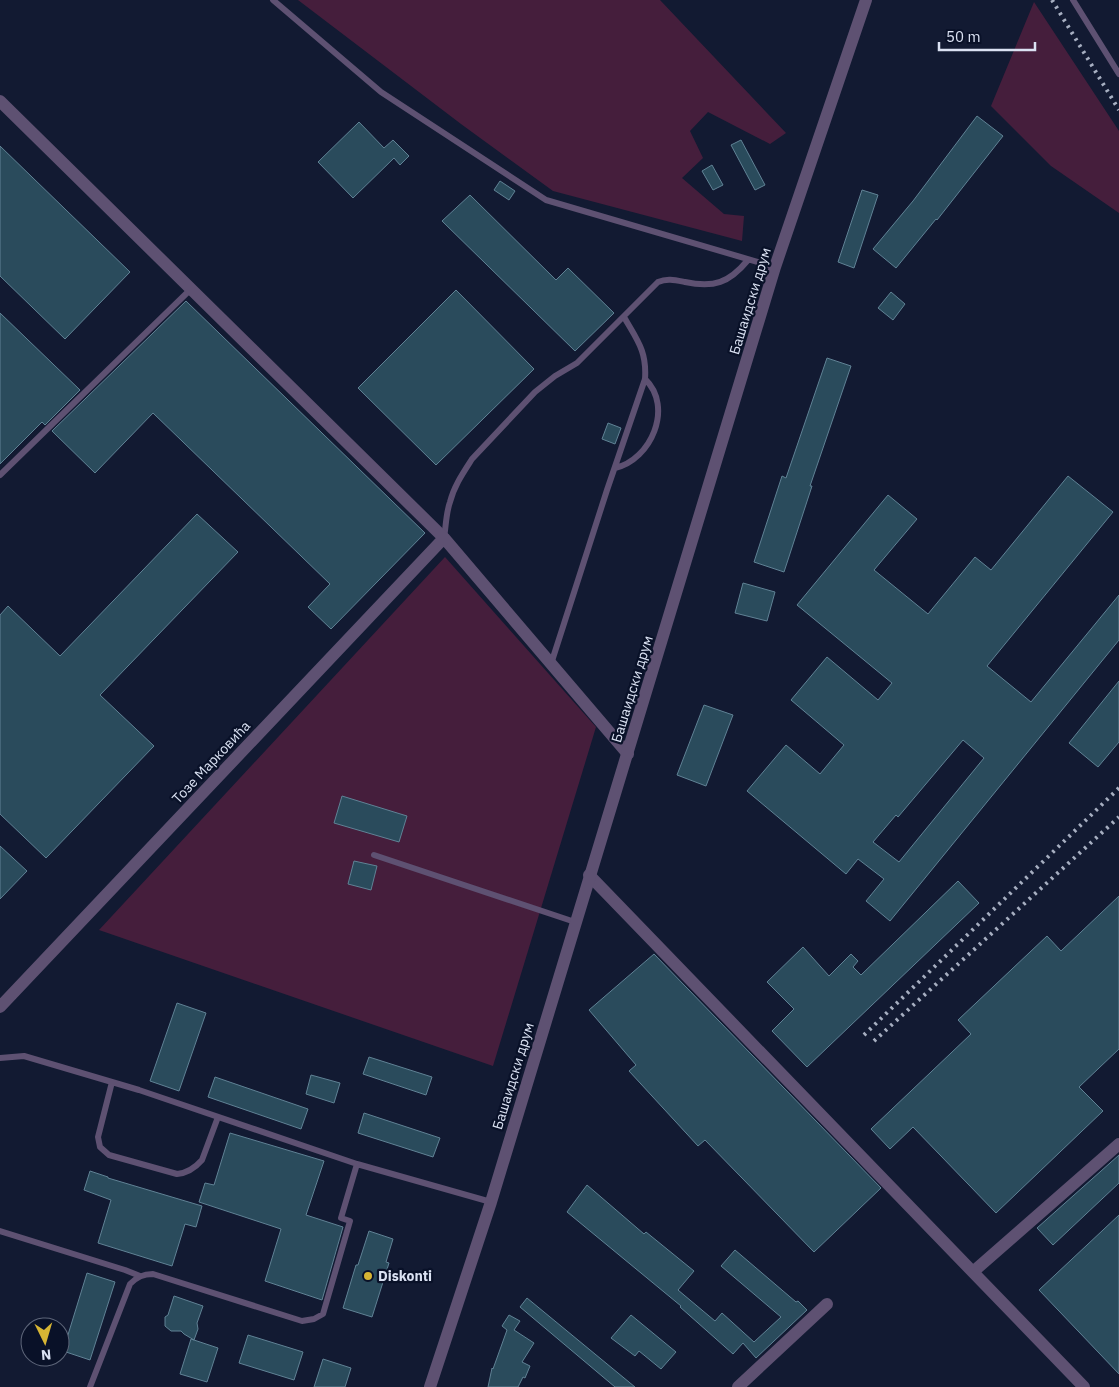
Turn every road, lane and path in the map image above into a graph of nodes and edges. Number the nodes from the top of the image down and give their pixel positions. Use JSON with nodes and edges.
{"nodes":[{"id":1,"x":273,"y":0,"type":"edge"},
{"id":2,"x":866,"y":0,"type":"edge"},
{"id":3,"x":1073,"y":0,"type":"edge"},
{"id":4,"x":1119,"y":74,"type":"edge"},
{"id":5,"x":0,"y":101,"type":"edge"},
{"id":6,"x":748,"y":260,"type":"junction"},
{"id":7,"x":775,"y":267,"type":"junction"},
{"id":8,"x":191,"y":290,"type":"junction"},
{"id":9,"x":624,"y":317,"type":"junction"},
{"id":10,"x":645,"y":379,"type":"junction"},
{"id":11,"x":615,"y":468,"type":"junction"},
{"id":12,"x":0,"y":476,"type":"edge"},
{"id":13,"x":444,"y":538,"type":"junction"},
{"id":14,"x":552,"y":664,"type":"junction"},
{"id":15,"x":628,"y":754,"type":"junction"},
{"id":16,"x":374,"y":855,"type":"dead end"},
{"id":17,"x":589,"y":875,"type":"junction"},
{"id":18,"x":575,"y":922,"type":"junction"},
{"id":19,"x":0,"y":1007,"type":"edge"},
{"id":20,"x":0,"y":1058,"type":"edge"},
{"id":21,"x":112,"y":1082,"type":"junction"},
{"id":22,"x":218,"y":1117,"type":"junction"},
{"id":23,"x":1119,"y":1144,"type":"edge"},
{"id":24,"x":357,"y":1164,"type":"junction"},
{"id":25,"x":491,"y":1202,"type":"junction"},
{"id":26,"x":0,"y":1231,"type":"edge"},
{"id":27,"x":974,"y":1271,"type":"junction"},
{"id":28,"x":140,"y":1276,"type":"junction"},
{"id":29,"x":826,"y":1304,"type":"dead end"},
{"id":30,"x":90,"y":1387,"type":"edge"},
{"id":31,"x":430,"y":1387,"type":"edge"},
{"id":32,"x":738,"y":1387,"type":"edge"},
{"id":33,"x":1084,"y":1387,"type":"edge"}],
"edges":[{"from":1,"to":6,"type":"lane"},
{"from":2,"to":7,"type":"street","name":"Башаидски друм"},
{"from":3,"to":4,"type":"lane"},
{"from":5,"to":8,"type":"street"},
{"from":6,"to":7,"type":"lane"},
{"from":6,"to":9,"type":"lane"},
{"from":7,"to":15,"type":"street","name":"Башаидски друм"},
{"from":8,"to":12,"type":"lane"},
{"from":8,"to":13,"type":"street"},
{"from":9,"to":10,"type":"lane"},
{"from":9,"to":13,"type":"lane"},
{"from":10,"to":11,"type":"lane"},
{"from":10,"to":11,"type":"lane"},
{"from":11,"to":14,"type":"lane"},
{"from":13,"to":14,"type":"street"},
{"from":13,"to":19,"type":"street","name":"Тозе Марковића"},
{"from":14,"to":15,"type":"street"},
{"from":15,"to":17,"type":"street","name":"Башаидски друм"},
{"from":16,"to":18,"type":"lane"},
{"from":17,"to":18,"type":"street","name":"Башаидски друм"},
{"from":17,"to":27,"type":"street"},
{"from":18,"to":25,"type":"street","name":"Башаидски друм"},
{"from":20,"to":21,"type":"lane"},
{"from":21,"to":22,"type":"lane"},
{"from":21,"to":22,"type":"lane"},
{"from":22,"to":24,"type":"lane"},
{"from":23,"to":27,"type":"street"},
{"from":24,"to":25,"type":"lane"},
{"from":24,"to":28,"type":"lane"},
{"from":25,"to":31,"type":"street","name":"Башаидски друм"},
{"from":26,"to":28,"type":"lane"},
{"from":27,"to":33,"type":"street"},
{"from":28,"to":30,"type":"lane"},
{"from":29,"to":32,"type":"street"}]}
